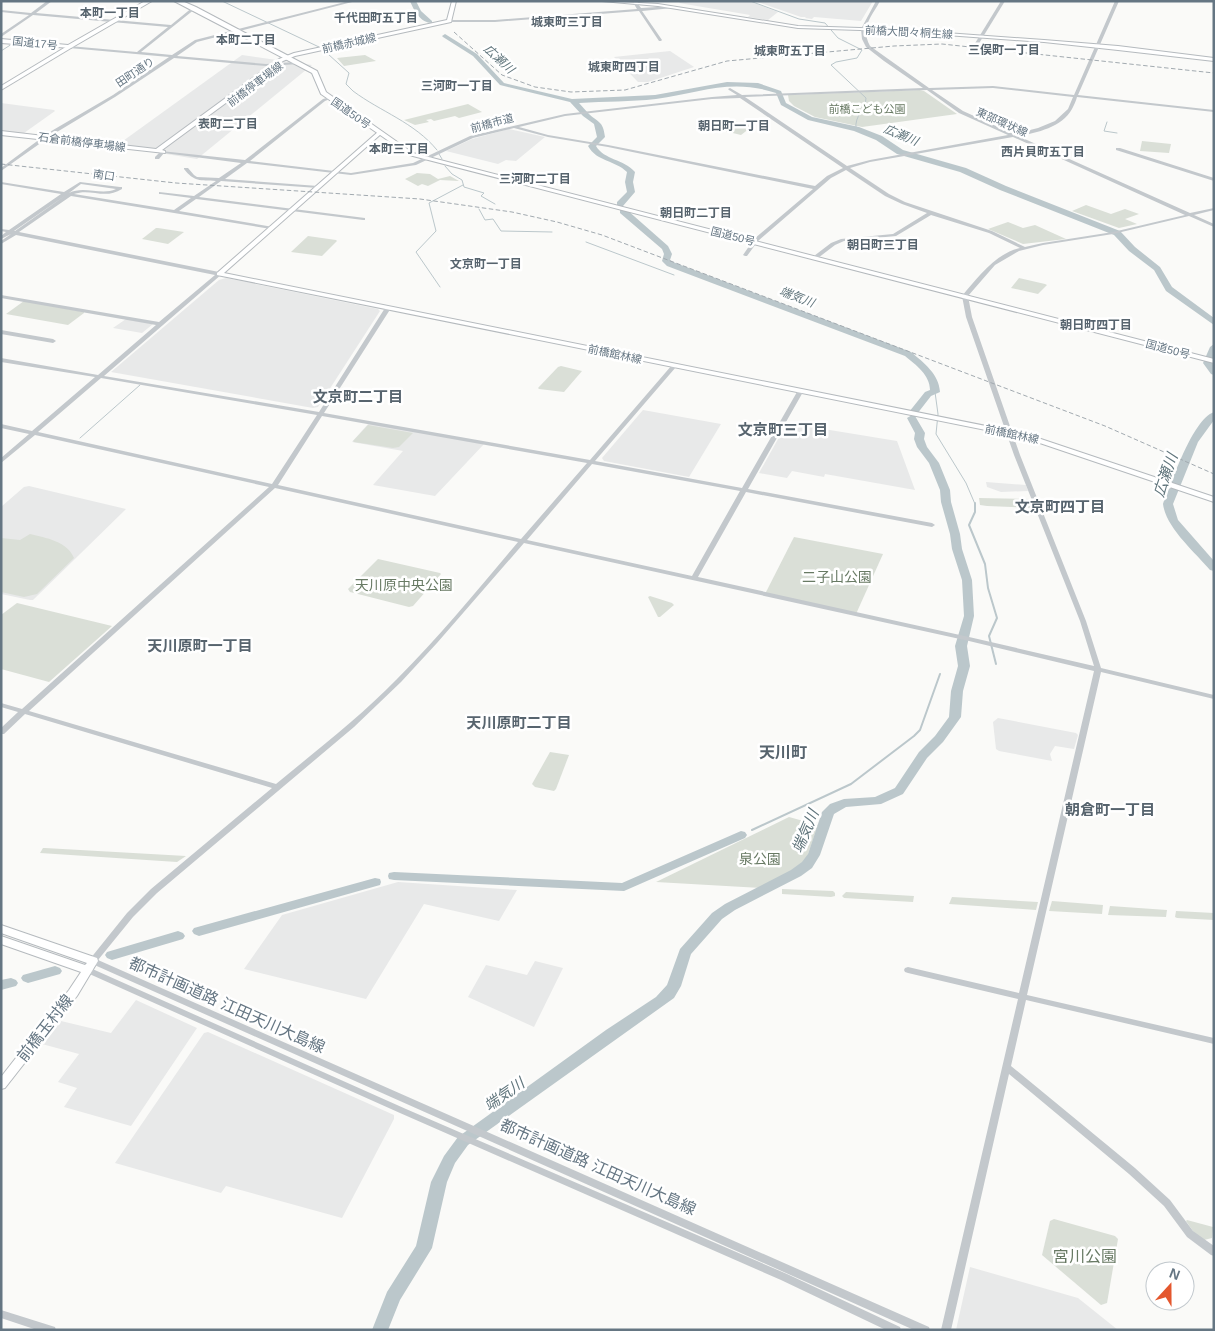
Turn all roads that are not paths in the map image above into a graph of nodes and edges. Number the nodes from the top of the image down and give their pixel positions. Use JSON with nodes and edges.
{"nodes":[{"id":1,"x":50,"y":1,"type":"edge"},
{"id":2,"x":149,"y":1,"type":"edge"},
{"id":3,"x":177,"y":1,"type":"edge"},
{"id":4,"x":354,"y":1,"type":"edge"},
{"id":5,"x":454,"y":1,"type":"edge"},
{"id":6,"x":604,"y":1,"type":"edge"},
{"id":7,"x":878,"y":1,"type":"edge"},
{"id":8,"x":1003,"y":1,"type":"edge"},
{"id":9,"x":1117,"y":1,"type":"edge"},
{"id":10,"x":636,"y":2,"type":"edge"},
{"id":11,"x":673,"y":7,"type":"junction"},
{"id":12,"x":194,"y":8,"type":"junction"},
{"id":13,"x":640,"y":10,"type":"junction"},
{"id":14,"x":1,"y":11,"type":"edge"},
{"id":15,"x":32,"y":14,"type":"junction"},
{"id":16,"x":114,"y":21,"type":"junction"},
{"id":17,"x":449,"y":21,"type":"junction"},
{"id":18,"x":172,"y":26,"type":"junction"},
{"id":19,"x":863,"y":29,"type":"junction"},
{"id":20,"x":237,"y":31,"type":"junction"},
{"id":21,"x":981,"y":37,"type":"junction"},
{"id":22,"x":1,"y":39,"type":"edge"},
{"id":23,"x":660,"y":40,"type":"dead end"},
{"id":24,"x":976,"y":45,"type":"dead end"},
{"id":25,"x":1097,"y":46,"type":"junction"},
{"id":26,"x":69,"y":47,"type":"junction"},
{"id":27,"x":138,"y":53,"type":"junction"},
{"id":28,"x":282,"y":54,"type":"junction"},
{"id":29,"x":174,"y":56,"type":"junction"},
{"id":30,"x":288,"y":57,"type":"junction"},
{"id":31,"x":1214,"y":60,"type":"edge"},
{"id":32,"x":298,"y":63,"type":"junction"},
{"id":33,"x":274,"y":66,"type":"junction"},
{"id":34,"x":1,"y":88,"type":"edge"},
{"id":35,"x":927,"y":89,"type":"junction"},
{"id":36,"x":730,"y":90,"type":"dead end"},
{"id":37,"x":740,"y":96,"type":"junction"},
{"id":38,"x":1075,"y":96,"type":"junction"},
{"id":39,"x":329,"y":98,"type":"junction"},
{"id":40,"x":1214,"y":111,"type":"edge"},
{"id":41,"x":514,"y":126,"type":"junction"},
{"id":42,"x":1,"y":133,"type":"edge"},
{"id":43,"x":379,"y":133,"type":"junction"},
{"id":44,"x":1010,"y":135,"type":"junction"},
{"id":45,"x":46,"y":137,"type":"junction"},
{"id":46,"x":1118,"y":149,"type":"dead end"},
{"id":47,"x":408,"y":153,"type":"junction"},
{"id":48,"x":159,"y":154,"type":"junction"},
{"id":49,"x":427,"y":158,"type":"junction"},
{"id":50,"x":243,"y":162,"type":"junction"},
{"id":51,"x":415,"y":164,"type":"junction"},
{"id":52,"x":845,"y":168,"type":"junction"},
{"id":53,"x":186,"y":169,"type":"dead end"},
{"id":54,"x":1,"y":170,"type":"edge"},
{"id":55,"x":334,"y":173,"type":"junction"},
{"id":56,"x":219,"y":180,"type":"junction"},
{"id":57,"x":1214,"y":180,"type":"edge"},
{"id":58,"x":1,"y":183,"type":"edge"},
{"id":59,"x":318,"y":187,"type":"junction"},
{"id":60,"x":816,"y":188,"type":"junction"},
{"id":61,"x":162,"y":193,"type":"dead end"},
{"id":62,"x":68,"y":194,"type":"junction"},
{"id":63,"x":196,"y":197,"type":"junction"},
{"id":64,"x":1214,"y":208,"type":"edge"},
{"id":65,"x":292,"y":210,"type":"junction"},
{"id":66,"x":176,"y":211,"type":"junction"},
{"id":67,"x":931,"y":213,"type":"junction"},
{"id":68,"x":1189,"y":215,"type":"junction"},
{"id":69,"x":363,"y":219,"type":"dead end"},
{"id":70,"x":1214,"y":226,"type":"edge"},
{"id":71,"x":271,"y":228,"type":"junction"},
{"id":72,"x":1,"y":230,"type":"edge"},
{"id":73,"x":13,"y":232,"type":"junction"},
{"id":74,"x":1,"y":238,"type":"edge"},
{"id":75,"x":754,"y":241,"type":"junction"},
{"id":76,"x":1,"y":243,"type":"edge"},
{"id":77,"x":1024,"y":248,"type":"junction"},
{"id":78,"x":745,"y":256,"type":"dead end"},
{"id":79,"x":816,"y":257,"type":"junction"},
{"id":80,"x":219,"y":274,"type":"junction"},
{"id":81,"x":1,"y":296,"type":"edge"},
{"id":82,"x":965,"y":296,"type":"junction"},
{"id":83,"x":388,"y":308,"type":"junction"},
{"id":84,"x":160,"y":324,"type":"junction"},
{"id":85,"x":1,"y":332,"type":"edge"},
{"id":86,"x":53,"y":341,"type":"dead end"},
{"id":87,"x":1,"y":360,"type":"edge"},
{"id":88,"x":1214,"y":361,"type":"edge"},
{"id":89,"x":674,"y":366,"type":"junction"},
{"id":90,"x":100,"y":376,"type":"junction"},
{"id":91,"x":800,"y":392,"type":"junction"},
{"id":92,"x":320,"y":414,"type":"junction"},
{"id":93,"x":1,"y":426,"type":"edge"},
{"id":94,"x":34,"y":433,"type":"junction"},
{"id":95,"x":1010,"y":433,"type":"junction"},
{"id":96,"x":1,"y":461,"type":"edge"},
{"id":97,"x":591,"y":462,"type":"junction"},
{"id":98,"x":274,"y":486,"type":"junction"},
{"id":99,"x":744,"y":491,"type":"junction"},
{"id":100,"x":1214,"y":500,"type":"edge"},
{"id":101,"x":932,"y":525,"type":"dead end"},
{"id":102,"x":524,"y":541,"type":"junction"},
{"id":103,"x":694,"y":578,"type":"junction"},
{"id":104,"x":1098,"y":669,"type":"junction"},
{"id":105,"x":1214,"y":697,"type":"edge"},
{"id":106,"x":1,"y":705,"type":"edge"},
{"id":107,"x":23,"y":711,"type":"junction"},
{"id":108,"x":1,"y":732,"type":"edge"},
{"id":109,"x":277,"y":787,"type":"junction"},
{"id":110,"x":1,"y":929,"type":"edge"},
{"id":111,"x":1,"y":940,"type":"edge"},
{"id":112,"x":91,"y":966,"type":"junction"},
{"id":113,"x":908,"y":970,"type":"dead end"},
{"id":114,"x":1022,"y":997,"type":"junction"},
{"id":115,"x":1214,"y":1041,"type":"edge"},
{"id":116,"x":1007,"y":1067,"type":"junction"},
{"id":117,"x":1,"y":1085,"type":"edge"},
{"id":118,"x":1214,"y":1252,"type":"edge"},
{"id":119,"x":1,"y":1314,"type":"edge"},
{"id":120,"x":51,"y":1330,"type":"edge"},
{"id":121,"x":896,"y":1330,"type":"edge"},
{"id":122,"x":925,"y":1330,"type":"edge"},
{"id":123,"x":946,"y":1330,"type":"edge"}],
"edges":[{"from":1,"to":15,"type":"street"},
{"from":2,"to":16,"type":"highway","name":"国道17号"},
{"from":3,"to":12,"type":"highway","name":"国道50号"},
{"from":4,"to":20,"type":"street","name":"田町通り"},
{"from":5,"to":17,"type":"main road"},
{"from":6,"to":10,"type":"main road","name":"前橋大間々桐生線"},
{"from":7,"to":19,"type":"street"},
{"from":8,"to":21,"type":"street"},
{"from":9,"to":25,"type":"street"},
{"from":10,"to":11,"type":"main road","name":"前橋大間々桐生線"},
{"from":10,"to":13,"type":"street"},
{"from":11,"to":13,"type":"street"},
{"from":11,"to":19,"type":"main road","name":"前橋大間々桐生線"},
{"from":12,"to":18,"type":"street"},
{"from":12,"to":20,"type":"highway","name":"国道50号"},
{"from":13,"to":17,"type":"street"},
{"from":13,"to":23,"type":"street"},
{"from":14,"to":15,"type":"street"},
{"from":15,"to":16,"type":"street"},
{"from":15,"to":22,"type":"street"},
{"from":16,"to":18,"type":"street"},
{"from":16,"to":26,"type":"highway","name":"国道17号"},
{"from":17,"to":30,"type":"main road","name":"前橋赤城線"},
{"from":18,"to":27,"type":"street"},
{"from":19,"to":21,"type":"main road","name":"前橋大間々桐生線"},
{"from":19,"to":35,"type":"street","name":"東部環状線"},
{"from":20,"to":28,"type":"highway","name":"国道50号"},
{"from":20,"to":29,"type":"street","name":"田町通り"},
{"from":21,"to":24,"type":"street"},
{"from":21,"to":25,"type":"main road","name":"前橋大間々桐生線"},
{"from":22,"to":26,"type":"highway","name":"国道17号"},
{"from":25,"to":31,"type":"main road","name":"前橋大間々桐生線"},
{"from":25,"to":38,"type":"street"},
{"from":26,"to":27,"type":"street"},
{"from":26,"to":34,"type":"main road"},
{"from":27,"to":29,"type":"street"},
{"from":28,"to":30,"type":"highway","name":"国道50号"},
{"from":28,"to":33,"type":"main road"},
{"from":29,"to":33,"type":"street"},
{"from":29,"to":45,"type":"street","name":"田町通り"},
{"from":30,"to":32,"type":"highway","name":"国道50号"},
{"from":30,"to":33,"type":"main road","name":"前橋停車場線"},
{"from":32,"to":33,"type":"street"},
{"from":32,"to":39,"type":"highway","name":"国道50号"},
{"from":33,"to":48,"type":"main road","name":"前橋停車場線"},
{"from":33,"to":48,"type":"main road","name":"前橋停車場線"},
{"from":35,"to":37,"type":"street","name":"前橋市道"},
{"from":35,"to":38,"type":"street","name":"前橋市道"},
{"from":35,"to":44,"type":"street","name":"東部環状線"},
{"from":36,"to":37,"type":"street"},
{"from":37,"to":41,"type":"street","name":"前橋市道"},
{"from":37,"to":52,"type":"street"},
{"from":38,"to":40,"type":"street","name":"前橋市道"},
{"from":38,"to":44,"type":"street"},
{"from":39,"to":43,"type":"highway","name":"国道50号"},
{"from":39,"to":50,"type":"street"},
{"from":41,"to":49,"type":"street","name":"前橋市道"},
{"from":41,"to":60,"type":"street"},
{"from":42,"to":45,"type":"main road","name":"石倉前橋停車場線"},
{"from":43,"to":47,"type":"highway","name":"国道50号"},
{"from":43,"to":55,"type":"main road"},
{"from":44,"to":52,"type":"street"},
{"from":44,"to":68,"type":"street","name":"東部環状線"},
{"from":45,"to":48,"type":"main road","name":"石倉前橋停車場線"},
{"from":45,"to":54,"type":"street","name":"田町通り"},
{"from":46,"to":57,"type":"street"},
{"from":47,"to":49,"type":"highway","name":"国道50号"},
{"from":47,"to":51,"type":"highway"},
{"from":48,"to":50,"type":"street","name":"前橋市道"},
{"from":49,"to":51,"type":"street","name":"前橋市道"},
{"from":49,"to":75,"type":"highway","name":"国道50号"},
{"from":50,"to":55,"type":"street","name":"前橋市道"},
{"from":50,"to":56,"type":"street"},
{"from":51,"to":55,"type":"street","name":"前橋市道"},
{"from":52,"to":60,"type":"street"},
{"from":52,"to":67,"type":"street"},
{"from":53,"to":56,"type":"street"},
{"from":55,"to":59,"type":"main road"},
{"from":56,"to":59,"type":"street"},
{"from":56,"to":63,"type":"street"},
{"from":58,"to":62,"type":"street"},
{"from":59,"to":65,"type":"main road"},
{"from":60,"to":75,"type":"street"},
{"from":61,"to":63,"type":"street"},
{"from":62,"to":62,"type":"street","name":"南口"},
{"from":62,"to":66,"type":"street"},
{"from":62,"to":73,"type":"street"},
{"from":63,"to":65,"type":"street"},
{"from":63,"to":66,"type":"street"},
{"from":64,"to":68,"type":"street"},
{"from":65,"to":69,"type":"street"},
{"from":65,"to":71,"type":"main road"},
{"from":66,"to":71,"type":"street"},
{"from":67,"to":77,"type":"street"},
{"from":67,"to":79,"type":"street"},
{"from":68,"to":70,"type":"street","name":"東部環状線"},
{"from":68,"to":77,"type":"street"},
{"from":71,"to":80,"type":"main road"},
{"from":72,"to":73,"type":"street"},
{"from":73,"to":74,"type":"street"},
{"from":73,"to":76,"type":"street"},
{"from":73,"to":80,"type":"street"},
{"from":75,"to":78,"type":"street"},
{"from":75,"to":79,"type":"highway","name":"国道50号"},
{"from":77,"to":82,"type":"street"},
{"from":79,"to":82,"type":"highway","name":"国道50号"},
{"from":80,"to":83,"type":"main road","name":"前橋館林線"},
{"from":80,"to":84,"type":"street"},
{"from":81,"to":84,"type":"street"},
{"from":82,"to":88,"type":"highway","name":"国道50号"},
{"from":82,"to":95,"type":"street"},
{"from":83,"to":89,"type":"main road","name":"前橋館林線"},
{"from":83,"to":92,"type":"street"},
{"from":84,"to":90,"type":"street"},
{"from":85,"to":86,"type":"street"},
{"from":87,"to":90,"type":"street"},
{"from":89,"to":91,"type":"main road","name":"前橋館林線"},
{"from":89,"to":97,"type":"street"},
{"from":90,"to":92,"type":"street"},
{"from":90,"to":94,"type":"street"},
{"from":91,"to":95,"type":"main road","name":"前橋館林線"},
{"from":91,"to":99,"type":"street"},
{"from":92,"to":97,"type":"street"},
{"from":92,"to":98,"type":"street"},
{"from":93,"to":94,"type":"street"},
{"from":94,"to":96,"type":"street"},
{"from":94,"to":98,"type":"street"},
{"from":95,"to":100,"type":"main road","name":"前橋館林線"},
{"from":95,"to":104,"type":"street"},
{"from":97,"to":99,"type":"street"},
{"from":97,"to":102,"type":"street"},
{"from":98,"to":102,"type":"street"},
{"from":98,"to":107,"type":"street"},
{"from":99,"to":101,"type":"street"},
{"from":99,"to":103,"type":"street"},
{"from":102,"to":103,"type":"street"},
{"from":102,"to":109,"type":"street"},
{"from":103,"to":104,"type":"street"},
{"from":104,"to":105,"type":"street"},
{"from":104,"to":114,"type":"street"},
{"from":106,"to":107,"type":"street"},
{"from":107,"to":108,"type":"street"},
{"from":107,"to":109,"type":"street"},
{"from":109,"to":112,"type":"street"},
{"from":110,"to":112,"type":"main road"},
{"from":111,"to":112,"type":"main road"},
{"from":112,"to":117,"type":"main road","name":"前橋玉村線"},
{"from":112,"to":121,"type":"street","name":"都市計画道路 江田天川大島線"},
{"from":112,"to":122,"type":"street","name":"都市計画道路 江田天川大島線"},
{"from":113,"to":114,"type":"street"},
{"from":114,"to":115,"type":"street"},
{"from":114,"to":116,"type":"street"},
{"from":116,"to":118,"type":"street"},
{"from":116,"to":123,"type":"street"},
{"from":119,"to":120,"type":"street"}]}
